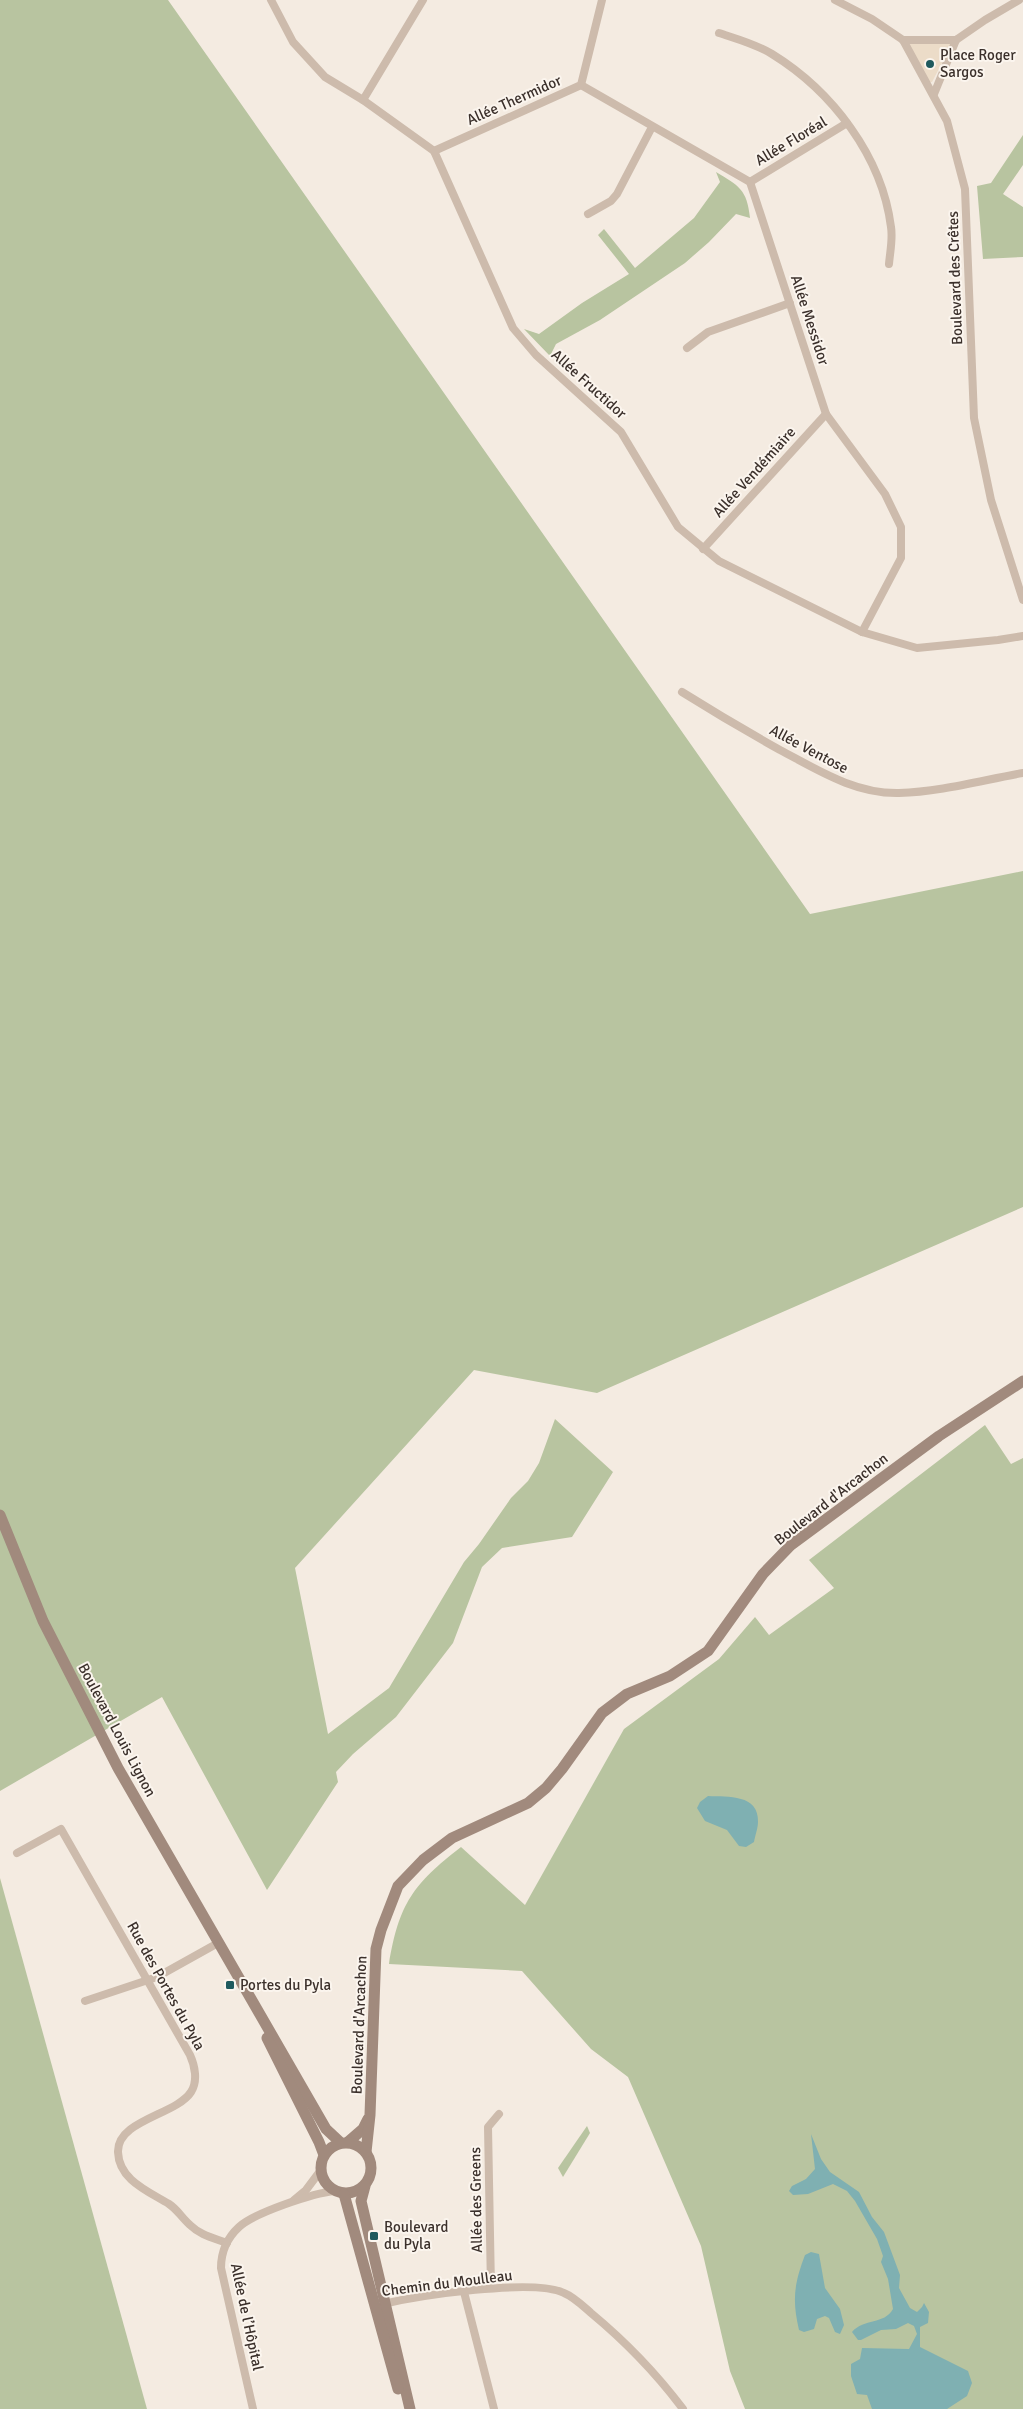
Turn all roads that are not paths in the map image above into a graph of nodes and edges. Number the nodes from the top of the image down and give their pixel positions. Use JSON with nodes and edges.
{"nodes":[{"id":1,"x":271,"y":0,"type":"edge"},
{"id":2,"x":423,"y":0,"type":"edge"},
{"id":3,"x":602,"y":0,"type":"edge"},
{"id":4,"x":836,"y":0,"type":"edge"},
{"id":5,"x":1019,"y":0,"type":"edge"},
{"id":6,"x":719,"y":34,"type":"dead end"},
{"id":7,"x":904,"y":40,"type":"junction"},
{"id":8,"x":956,"y":40,"type":"junction"},
{"id":9,"x":581,"y":85,"type":"junction"},
{"id":10,"x":934,"y":94,"type":"junction"},
{"id":11,"x":363,"y":100,"type":"junction"},
{"id":12,"x":847,"y":123,"type":"junction"},
{"id":13,"x":652,"y":127,"type":"junction"},
{"id":14,"x":434,"y":152,"type":"junction"},
{"id":15,"x":750,"y":182,"type":"junction"},
{"id":16,"x":588,"y":214,"type":"dead end"},
{"id":17,"x":889,"y":264,"type":"dead end"},
{"id":18,"x":790,"y":303,"type":"junction"},
{"id":19,"x":687,"y":348,"type":"dead end"},
{"id":20,"x":826,"y":414,"type":"junction"},
{"id":21,"x":703,"y":549,"type":"junction"},
{"id":22,"x":1023,"y":600,"type":"edge"},
{"id":23,"x":862,"y":632,"type":"junction"},
{"id":24,"x":1023,"y":636,"type":"edge"},
{"id":25,"x":682,"y":692,"type":"dead end"},
{"id":26,"x":1023,"y":773,"type":"edge"},
{"id":27,"x":1023,"y":1381,"type":"edge"},
{"id":28,"x":0,"y":1515,"type":"edge"},
{"id":29,"x":17,"y":1853,"type":"dead end"},
{"id":30,"x":220,"y":1948,"type":"junction"},
{"id":31,"x":148,"y":1981,"type":"junction"},
{"id":32,"x":85,"y":2001,"type":"dead end"},
{"id":33,"x":498,"y":2114,"type":"dead end"},
{"id":34,"x":370,"y":2115,"type":"junction"},
{"id":35,"x":344,"y":2143,"type":"junction"},
{"id":36,"x":366,"y":2152,"type":"junction"},
{"id":37,"x":324,"y":2156,"type":"junction"},
{"id":38,"x":321,"y":2170,"type":"junction"},
{"id":39,"x":365,"y":2186,"type":"junction"},
{"id":40,"x":340,"y":2192,"type":"junction"},
{"id":41,"x":286,"y":2205,"type":"junction"},
{"id":42,"x":227,"y":2243,"type":"junction"},
{"id":43,"x":492,"y":2288,"type":"junction"},
{"id":44,"x":464,"y":2292,"type":"junction"},
{"id":45,"x":380,"y":2304,"type":"junction"},
{"id":46,"x":253,"y":2409,"type":"edge"},
{"id":47,"x":404,"y":2409,"type":"edge"},
{"id":48,"x":410,"y":2409,"type":"edge"},
{"id":49,"x":494,"y":2409,"type":"edge"},
{"id":50,"x":683,"y":2409,"type":"edge"}],
"edges":[{"from":1,"to":11,"type":"street","name":"Allée Fructidor"},
{"from":2,"to":11,"type":"street"},
{"from":3,"to":9,"type":"street","name":"Allée Thermidor"},
{"from":4,"to":7,"type":"street","name":"Boulevard des Crêtes"},
{"from":5,"to":8,"type":"street"},
{"from":6,"to":12,"type":"street"},
{"from":7,"to":8,"type":"street"},
{"from":7,"to":10,"type":"street","name":"Boulevard des Crêtes"},
{"from":8,"to":10,"type":"street"},
{"from":9,"to":13,"type":"street"},
{"from":9,"to":14,"type":"street","name":"Allée Thermidor"},
{"from":10,"to":22,"type":"street","name":"Boulevard des Crêtes"},
{"from":11,"to":14,"type":"street","name":"Allée Fructidor"},
{"from":12,"to":15,"type":"street","name":"Allée Floréal"},
{"from":12,"to":17,"type":"street"},
{"from":13,"to":15,"type":"street"},
{"from":13,"to":16,"type":"street"},
{"from":14,"to":21,"type":"street","name":"Allée Fructidor"},
{"from":15,"to":18,"type":"street","name":"Allée Messidor"},
{"from":18,"to":19,"type":"street"},
{"from":18,"to":20,"type":"street","name":"Allée Messidor"},
{"from":20,"to":21,"type":"street","name":"Allée Vendémiaire"},
{"from":20,"to":23,"type":"street","name":"Allée Messidor"},
{"from":21,"to":23,"type":"street","name":"Allée Fructidor"},
{"from":23,"to":24,"type":"street","name":"Allée Fructidor"},
{"from":25,"to":26,"type":"street","name":"Allée Ventose"},
{"from":27,"to":34,"type":"main road","name":"Boulevard d'Arcachon"},
{"from":28,"to":30,"type":"main road","name":"Boulevard Louis Lignon"},
{"from":29,"to":31,"type":"street","name":"Rue des Portes du Pyla"},
{"from":30,"to":31,"type":"street"},
{"from":30,"to":35,"type":"main road"},
{"from":30,"to":37,"type":"main road"},
{"from":31,"to":32,"type":"street"},
{"from":31,"to":42,"type":"street","name":"Rue des Portes du Pyla"},
{"from":33,"to":43,"type":"street","name":"Allée des Greens"},
{"from":34,"to":35,"type":"main road","name":"Boulevard d'Arcachon"},
{"from":34,"to":36,"type":"main road","name":"Boulevard d'Arcachon"},
{"from":35,"to":36,"type":"main road"},
{"from":35,"to":37,"type":"main road"},
{"from":36,"to":39,"type":"main road"},
{"from":37,"to":38,"type":"main road"},
{"from":38,"to":40,"type":"main road"},
{"from":38,"to":41,"type":"street","name":"Allée de l’Hôpital"},
{"from":39,"to":40,"type":"main road"},
{"from":39,"to":45,"type":"main road"},
{"from":40,"to":41,"type":"street","name":"Allée de l’Hôpital"},
{"from":40,"to":45,"type":"main road"},
{"from":41,"to":42,"type":"street","name":"Allée de l’Hôpital"},
{"from":42,"to":46,"type":"street","name":"Allée de l’Hôpital"},
{"from":43,"to":44,"type":"street","name":"Chemin du Moulleau"},
{"from":43,"to":50,"type":"street","name":"Chemin du Moulleau"},
{"from":44,"to":45,"type":"street","name":"Chemin du Moulleau"},
{"from":44,"to":49,"type":"street"},
{"from":45,"to":47,"type":"main road"},
{"from":45,"to":48,"type":"main road"}]}
